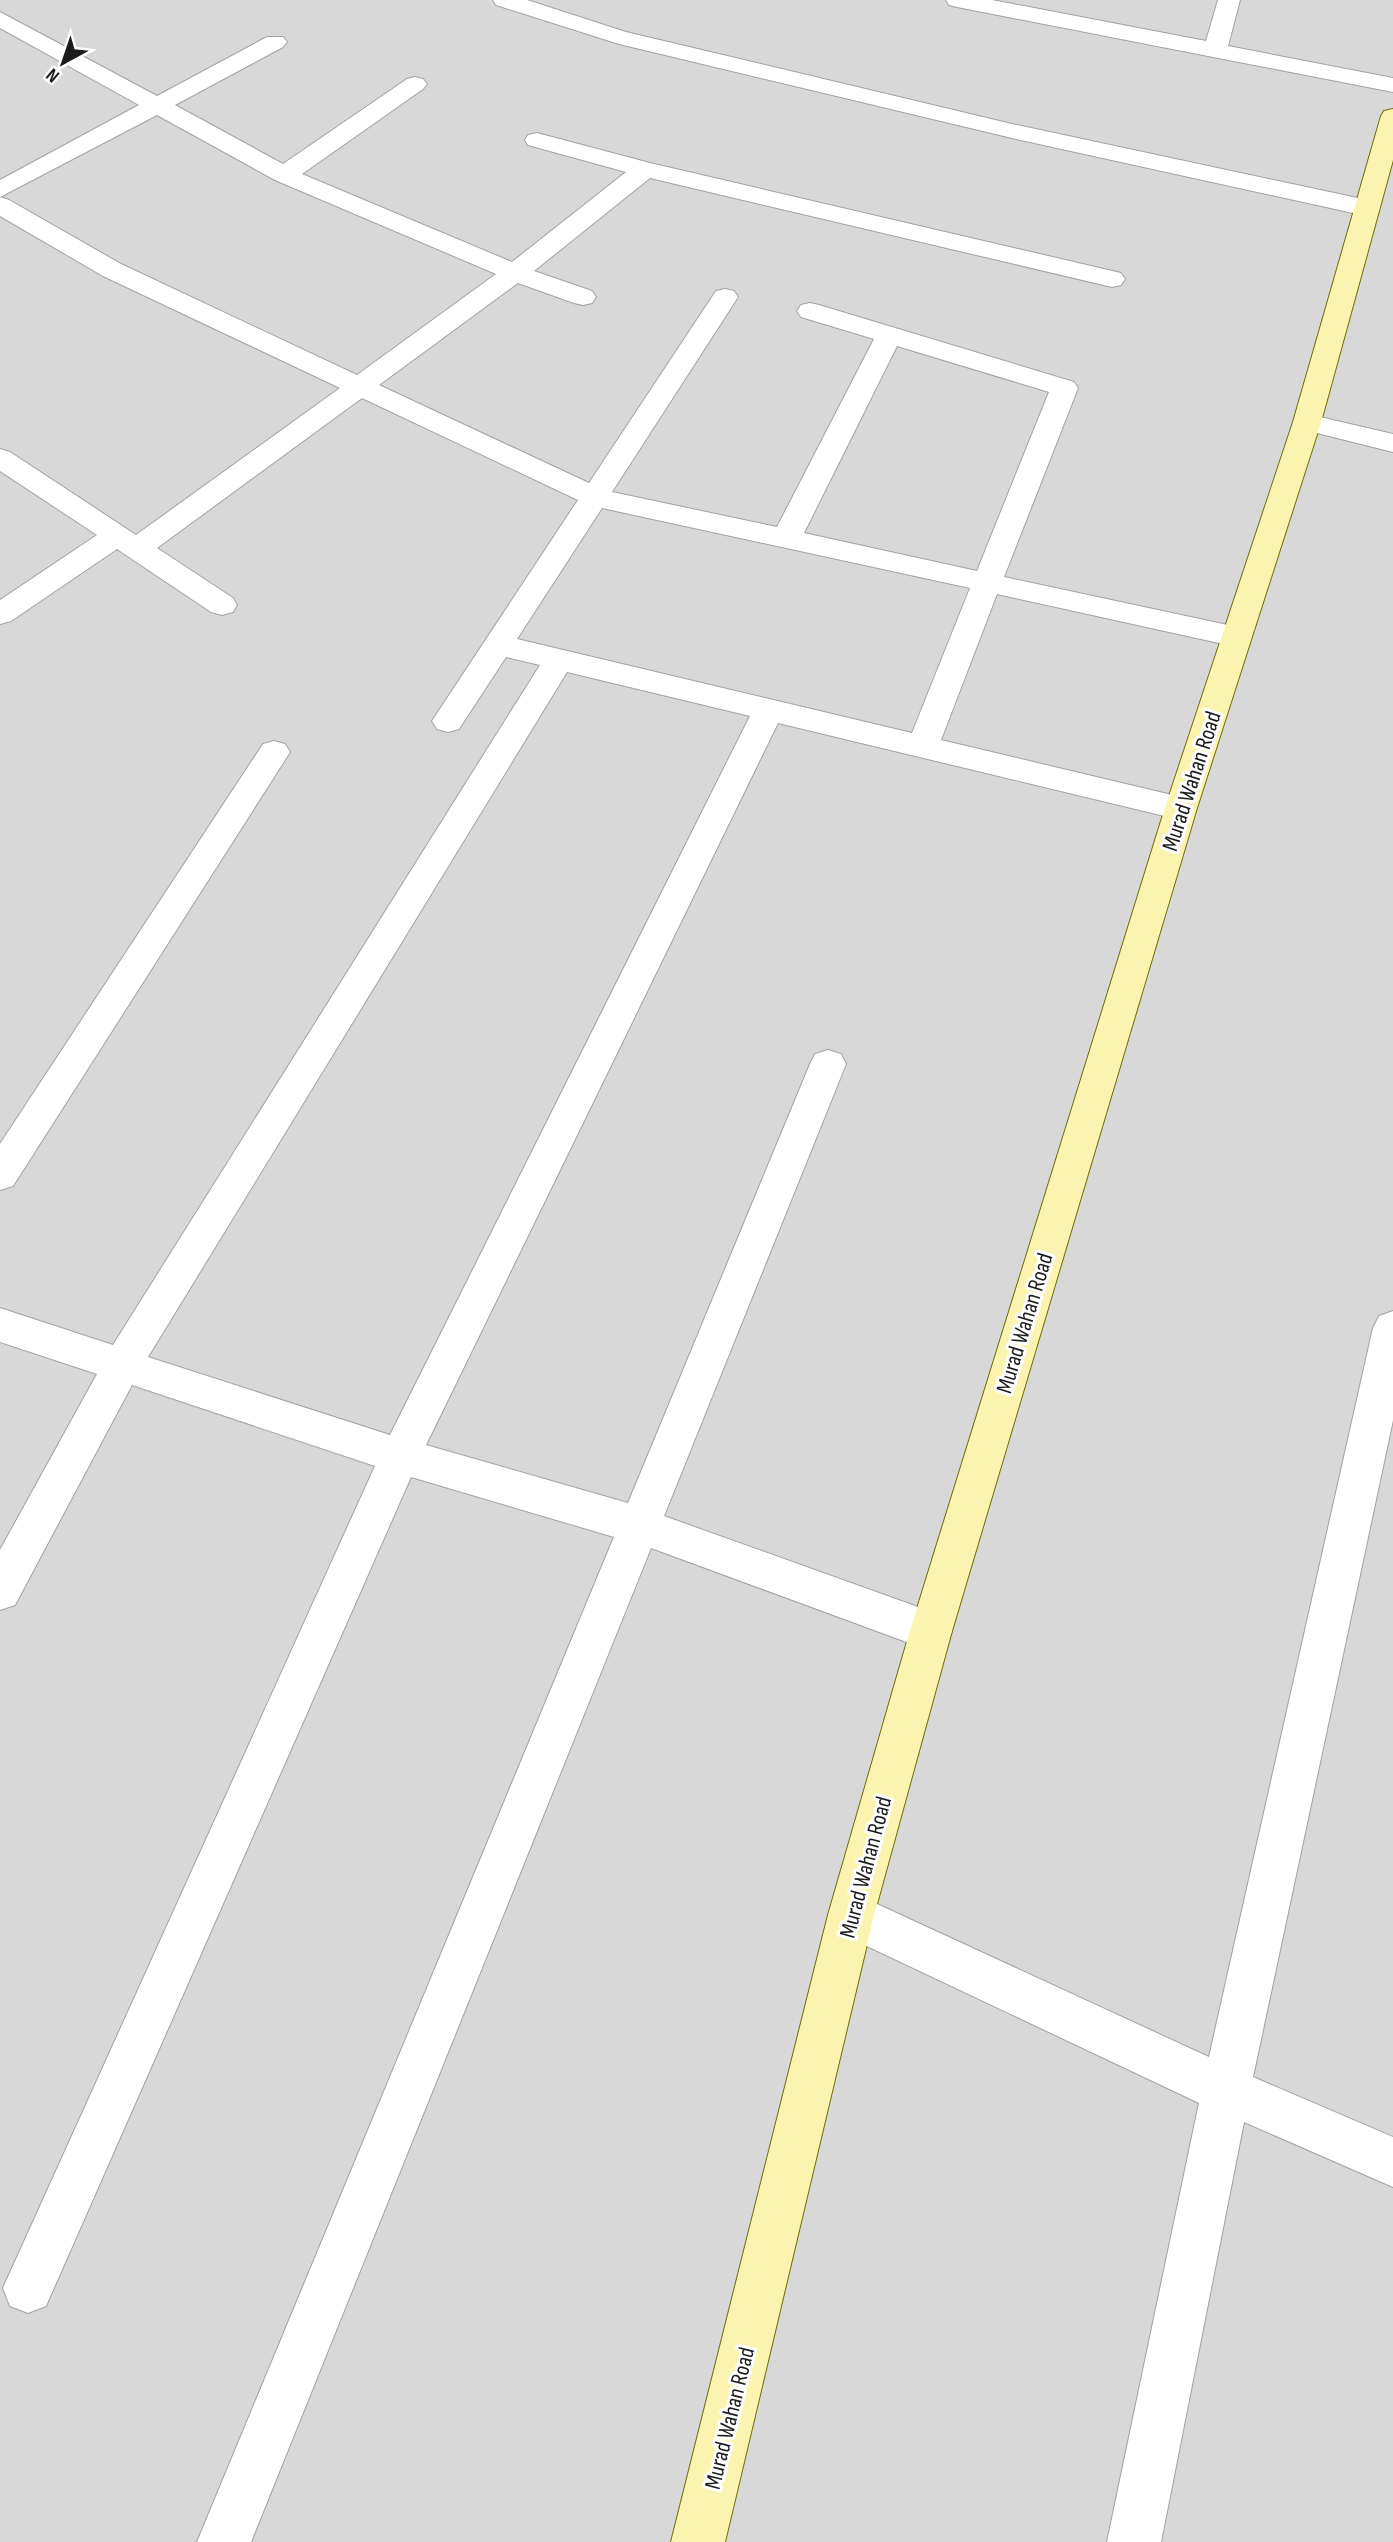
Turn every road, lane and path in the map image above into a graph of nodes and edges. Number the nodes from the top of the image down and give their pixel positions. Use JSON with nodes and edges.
{"nodes":[{"id":1,"x":504,"y":0,"type":"edge"},
{"id":2,"x":957,"y":0,"type":"edge"},
{"id":3,"x":1229,"y":0,"type":"edge"},
{"id":4,"x":0,"y":19,"type":"edge"},
{"id":5,"x":275,"y":42,"type":"dead end"},
{"id":6,"x":1215,"y":51,"type":"junction"},
{"id":7,"x":415,"y":84,"type":"dead end"},
{"id":8,"x":1393,"y":85,"type":"edge"},
{"id":9,"x":156,"y":106,"type":"junction"},
{"id":10,"x":1393,"y":117,"type":"edge"},
{"id":11,"x":537,"y":140,"type":"dead end"},
{"id":12,"x":645,"y":169,"type":"junction"},
{"id":13,"x":284,"y":175,"type":"junction"},
{"id":14,"x":0,"y":190,"type":"edge"},
{"id":15,"x":1378,"y":190,"type":"edge"},
{"id":16,"x":0,"y":205,"type":"edge"},
{"id":17,"x":515,"y":273,"type":"junction"},
{"id":18,"x":1112,"y":279,"type":"dead end"},
{"id":19,"x":583,"y":297,"type":"dead end"},
{"id":20,"x":725,"y":297,"type":"dead end"},
{"id":21,"x":810,"y":311,"type":"dead end"},
{"id":22,"x":889,"y":336,"type":"junction"},
{"id":23,"x":361,"y":387,"type":"junction"},
{"id":24,"x":1307,"y":422,"type":"junction"},
{"id":25,"x":1393,"y":443,"type":"edge"},
{"id":26,"x":0,"y":458,"type":"edge"},
{"id":27,"x":595,"y":497,"type":"junction"},
{"id":28,"x":787,"y":537,"type":"junction"},
{"id":29,"x":126,"y":542,"type":"junction"},
{"id":30,"x":989,"y":582,"type":"junction"},
{"id":31,"x":222,"y":605,"type":"dead end"},
{"id":32,"x":0,"y":614,"type":"edge"},
{"id":33,"x":1237,"y":637,"type":"junction"},
{"id":34,"x":498,"y":645,"type":"junction"},
{"id":35,"x":558,"y":661,"type":"junction"},
{"id":36,"x":768,"y":711,"type":"junction"},
{"id":37,"x":448,"y":721,"type":"dead end"},
{"id":38,"x":922,"y":747,"type":"junction"},
{"id":39,"x":274,"y":752,"type":"dead end"},
{"id":40,"x":1181,"y":808,"type":"junction"},
{"id":41,"x":828,"y":1064,"type":"dead end"},
{"id":42,"x":0,"y":1175,"type":"edge"},
{"id":43,"x":0,"y":1325,"type":"edge"},
{"id":44,"x":1393,"y":1328,"type":"edge"},
{"id":45,"x":122,"y":1365,"type":"junction"},
{"id":46,"x":400,"y":1456,"type":"junction"},
{"id":47,"x":638,"y":1525,"type":"junction"},
{"id":48,"x":0,"y":1591,"type":"edge"},
{"id":49,"x":931,"y":1630,"type":"junction"},
{"id":50,"x":851,"y":1915,"type":"junction"},
{"id":51,"x":1226,"y":2091,"type":"junction"},
{"id":52,"x":1393,"y":2162,"type":"edge"},
{"id":53,"x":28,"y":2288,"type":"dead end"},
{"id":54,"x":224,"y":2542,"type":"edge"},
{"id":55,"x":698,"y":2542,"type":"edge"},
{"id":56,"x":1134,"y":2542,"type":"edge"}],
"edges":[{"from":1,"to":15,"type":"street"},
{"from":2,"to":6,"type":"street"},
{"from":3,"to":6,"type":"street"},
{"from":4,"to":9,"type":"street"},
{"from":5,"to":9,"type":"street"},
{"from":6,"to":8,"type":"street"},
{"from":7,"to":13,"type":"street"},
{"from":9,"to":13,"type":"street"},
{"from":9,"to":14,"type":"street"},
{"from":10,"to":15,"type":"street","name":"Murad Wahan Road"},
{"from":11,"to":12,"type":"street"},
{"from":12,"to":17,"type":"street"},
{"from":12,"to":18,"type":"street"},
{"from":13,"to":17,"type":"street"},
{"from":15,"to":24,"type":"street","name":"Murad Wahan Road"},
{"from":16,"to":23,"type":"street"},
{"from":17,"to":19,"type":"street"},
{"from":17,"to":23,"type":"street"},
{"from":20,"to":27,"type":"street"},
{"from":21,"to":22,"type":"street"},
{"from":22,"to":28,"type":"street"},
{"from":22,"to":30,"type":"street"},
{"from":23,"to":27,"type":"street"},
{"from":23,"to":29,"type":"street"},
{"from":24,"to":25,"type":"street"},
{"from":24,"to":33,"type":"street","name":"Murad Wahan Road"},
{"from":26,"to":29,"type":"street"},
{"from":27,"to":28,"type":"street"},
{"from":27,"to":34,"type":"street"},
{"from":28,"to":30,"type":"street"},
{"from":29,"to":31,"type":"street"},
{"from":29,"to":32,"type":"street"},
{"from":30,"to":33,"type":"street"},
{"from":30,"to":38,"type":"street"},
{"from":33,"to":40,"type":"street","name":"Murad Wahan Road"},
{"from":34,"to":35,"type":"street"},
{"from":34,"to":37,"type":"street"},
{"from":35,"to":36,"type":"street"},
{"from":35,"to":45,"type":"street"},
{"from":36,"to":38,"type":"street"},
{"from":36,"to":46,"type":"street"},
{"from":38,"to":40,"type":"street"},
{"from":39,"to":42,"type":"street"},
{"from":40,"to":49,"type":"street","name":"Murad Wahan Road"},
{"from":41,"to":47,"type":"street"},
{"from":43,"to":45,"type":"street"},
{"from":44,"to":51,"type":"street"},
{"from":45,"to":46,"type":"street"},
{"from":45,"to":48,"type":"street"},
{"from":46,"to":47,"type":"street"},
{"from":46,"to":53,"type":"street"},
{"from":47,"to":49,"type":"street"},
{"from":47,"to":54,"type":"street"},
{"from":49,"to":50,"type":"street","name":"Murad Wahan Road"},
{"from":50,"to":51,"type":"street"},
{"from":50,"to":55,"type":"street","name":"Murad Wahan Road"},
{"from":51,"to":52,"type":"street"},
{"from":51,"to":56,"type":"street"}]}
